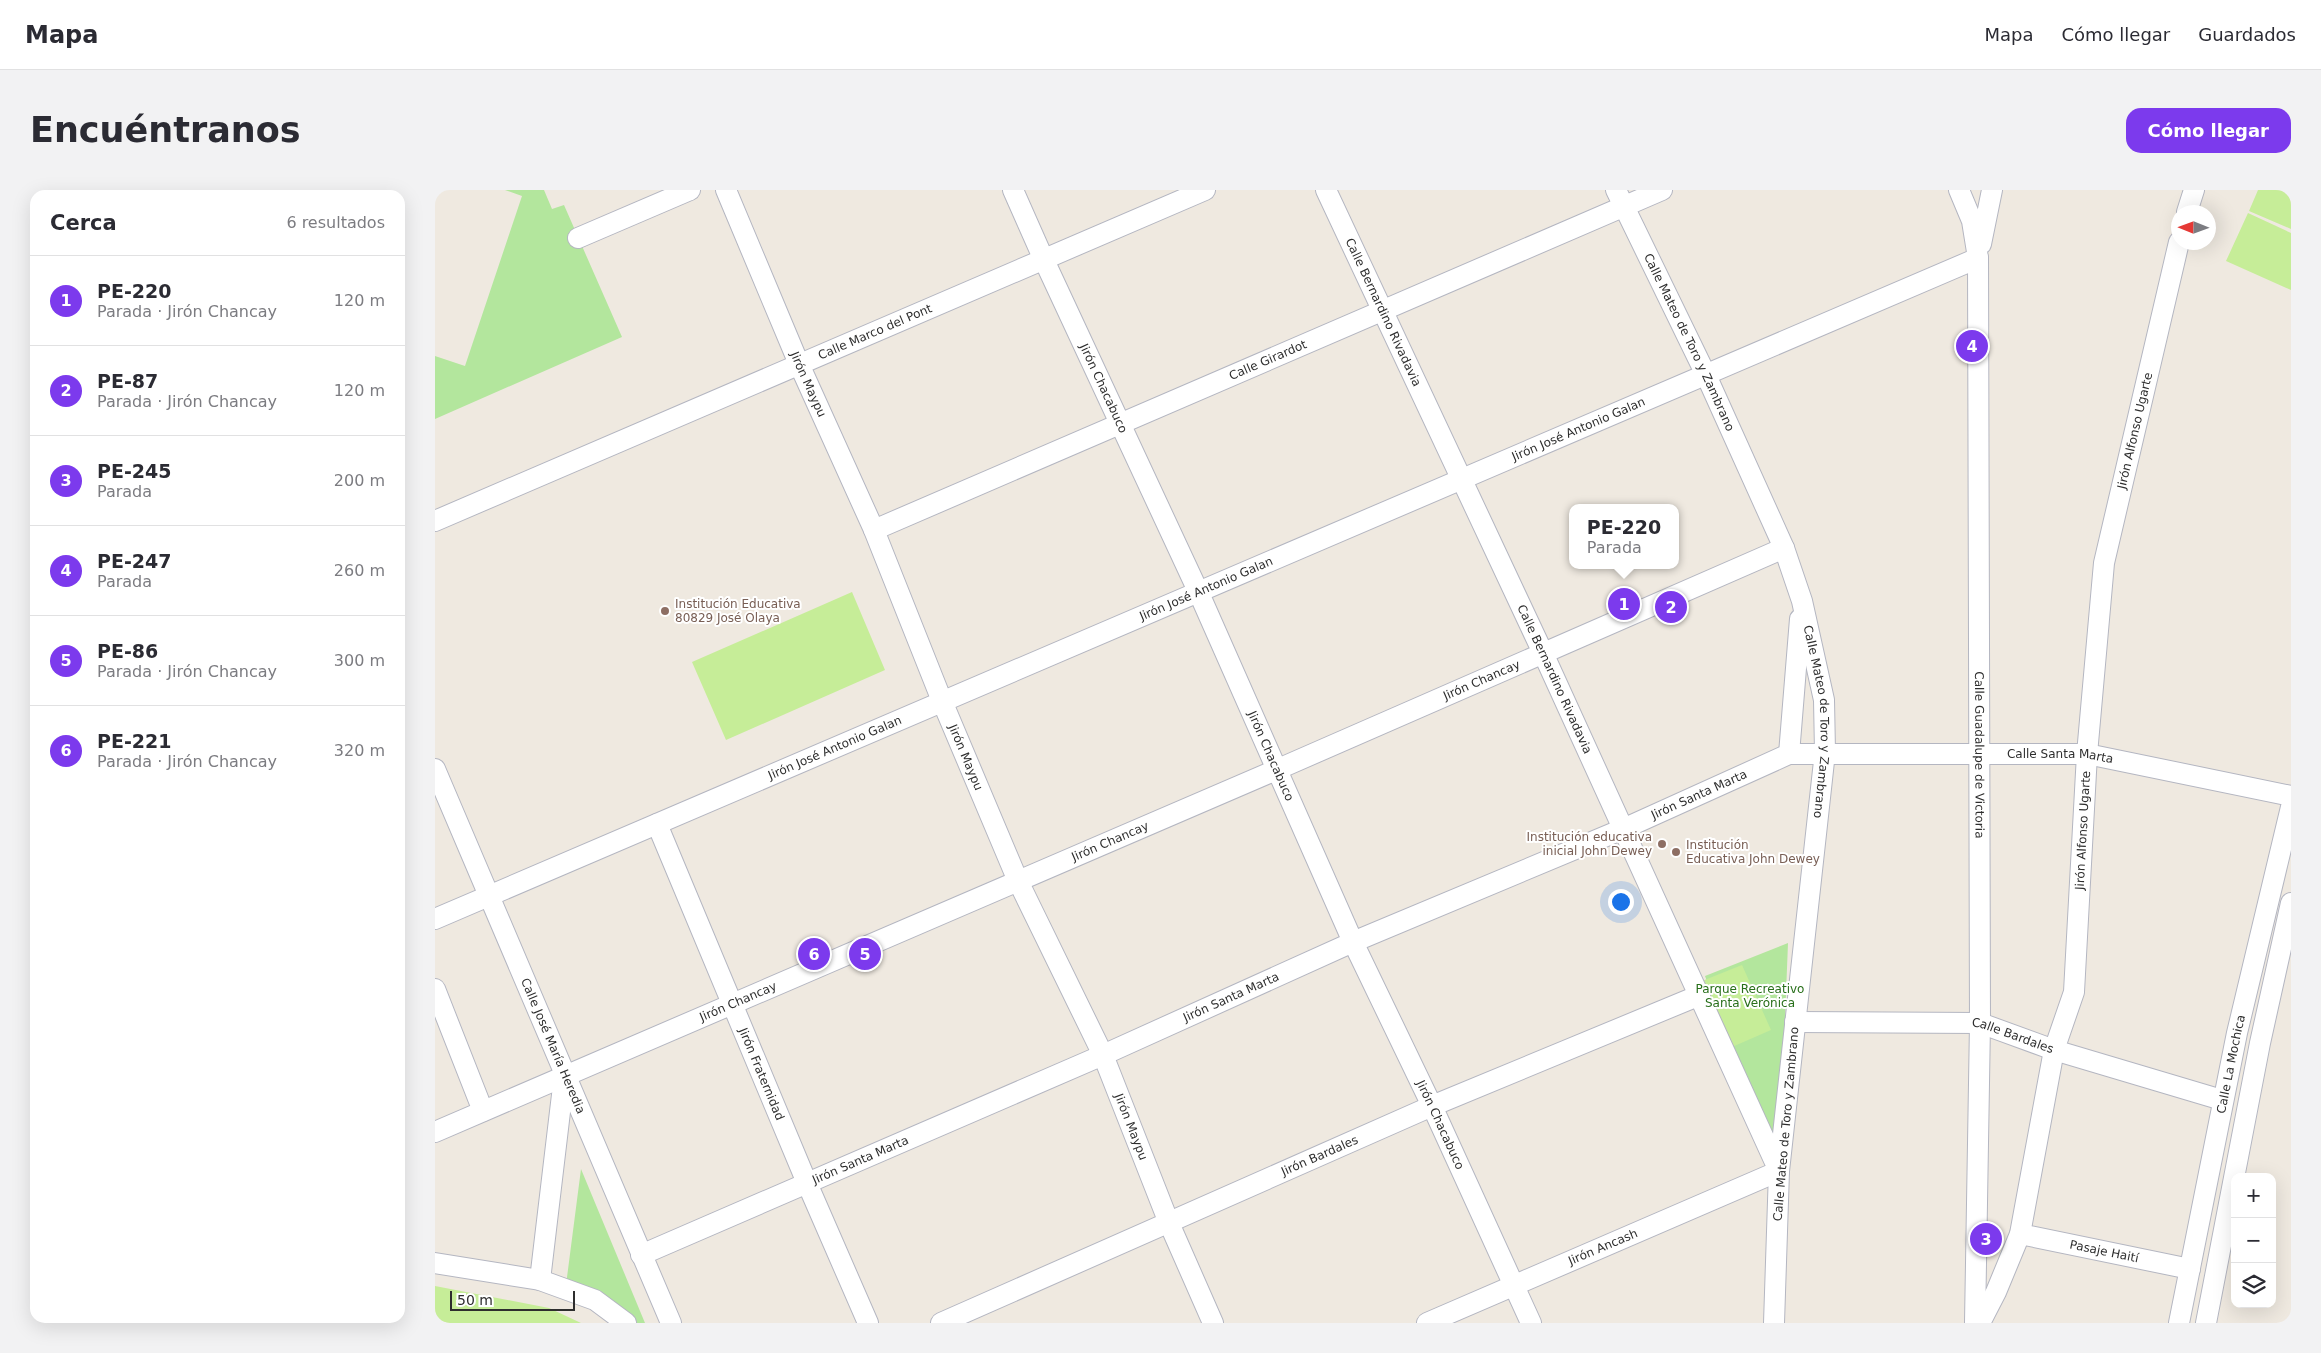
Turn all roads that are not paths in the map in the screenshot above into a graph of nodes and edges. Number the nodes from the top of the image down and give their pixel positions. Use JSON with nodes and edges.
{"nodes":[{"id":1,"x":690,"y":190,"type":"edge"},
{"id":2,"x":726,"y":190,"type":"edge"},
{"id":3,"x":1013,"y":190,"type":"edge"},
{"id":4,"x":1205,"y":190,"type":"edge"},
{"id":5,"x":1326,"y":190,"type":"edge"},
{"id":6,"x":1663,"y":190,"type":"edge"},
{"id":7,"x":1959,"y":190,"type":"edge"},
{"id":8,"x":2194,"y":190,"type":"edge"},
{"id":9,"x":1620,"y":198,"type":"edge"},
{"id":10,"x":1982,"y":203,"type":"edge"},
{"id":11,"x":2189,"y":205,"type":"edge"},
{"id":12,"x":578,"y":238,"type":"dead end"},
{"id":13,"x":2177,"y":250,"type":"edge"},
{"id":14,"x":1978,"y":258,"type":"junction"},
{"id":15,"x":1044,"y":260,"type":"junction"},
{"id":16,"x":1383,"y":311,"type":"junction"},
{"id":17,"x":799,"y":364,"type":"junction"},
{"id":18,"x":1706,"y":375,"type":"junction"},
{"id":19,"x":1121,"y":424,"type":"junction"},
{"id":20,"x":1463,"y":479,"type":"junction"},
{"id":21,"x":435,"y":520,"type":"edge"},
{"id":22,"x":874,"y":530,"type":"junction"},
{"id":23,"x":1784,"y":548,"type":"junction"},
{"id":24,"x":1198,"y":591,"type":"junction"},
{"id":25,"x":1802,"y":602,"type":"junction"},
{"id":26,"x":1543,"y":653,"type":"junction"},
{"id":27,"x":942,"y":701,"type":"junction"},
{"id":28,"x":1825,"y":752,"type":"junction"},
{"id":29,"x":1789,"y":754,"type":"junction"},
{"id":30,"x":1979,"y":754,"type":"junction"},
{"id":31,"x":2087,"y":754,"type":"junction"},
{"id":32,"x":435,"y":770,"type":"edge"},
{"id":33,"x":1276,"y":770,"type":"junction"},
{"id":34,"x":2291,"y":796,"type":"edge"},
{"id":35,"x":2291,"y":807,"type":"edge"},
{"id":36,"x":657,"y":824,"type":"junction"},
{"id":37,"x":1623,"y":828,"type":"junction"},
{"id":38,"x":1018,"y":881,"type":"junction"},
{"id":39,"x":488,"y":896,"type":"junction"},
{"id":40,"x":2291,"y":903,"type":"edge"},
{"id":41,"x":435,"y":919,"type":"edge"},
{"id":42,"x":1353,"y":942,"type":"junction"},
{"id":43,"x":435,"y":990,"type":"edge"},
{"id":44,"x":1700,"y":995,"type":"junction"},
{"id":45,"x":733,"y":1004,"type":"junction"},
{"id":46,"x":1795,"y":1022,"type":"junction"},
{"id":47,"x":1980,"y":1023,"type":"junction"},
{"id":48,"x":2054,"y":1050,"type":"junction"},
{"id":49,"x":1103,"y":1055,"type":"junction"},
{"id":50,"x":565,"y":1076,"type":"junction"},
{"id":51,"x":2222,"y":1100,"type":"junction"},
{"id":52,"x":1432,"y":1106,"type":"junction"},
{"id":53,"x":483,"y":1110,"type":"junction"},
{"id":54,"x":435,"y":1132,"type":"edge"},
{"id":55,"x":1779,"y":1171,"type":"junction"},
{"id":56,"x":807,"y":1184,"type":"junction"},
{"id":57,"x":1169,"y":1223,"type":"junction"},
{"id":58,"x":2020,"y":1234,"type":"junction"},
{"id":59,"x":641,"y":1255,"type":"junction"},
{"id":60,"x":435,"y":1263,"type":"edge"},
{"id":61,"x":2190,"y":1269,"type":"junction"},
{"id":62,"x":540,"y":1280,"type":"junction"},
{"id":63,"x":1514,"y":1286,"type":"junction"},
{"id":64,"x":626,"y":1323,"type":"edge"},
{"id":65,"x":671,"y":1323,"type":"edge"},
{"id":66,"x":868,"y":1323,"type":"edge"},
{"id":67,"x":941,"y":1323,"type":"edge"},
{"id":68,"x":1213,"y":1323,"type":"edge"},
{"id":69,"x":1427,"y":1323,"type":"edge"},
{"id":70,"x":1531,"y":1323,"type":"edge"},
{"id":71,"x":1774,"y":1323,"type":"edge"},
{"id":72,"x":1975,"y":1323,"type":"edge"},
{"id":73,"x":1980,"y":1323,"type":"edge"},
{"id":74,"x":2179,"y":1323,"type":"edge"},
{"id":75,"x":2206,"y":1323,"type":"edge"}],
"edges":[{"from":1,"to":12,"type":"street"},
{"from":2,"to":17,"type":"street","name":"Jirón Maypu"},
{"from":3,"to":15,"type":"street","name":"Jirón Chacabuco"},
{"from":4,"to":15,"type":"street","name":"Calle Marco del Pont"},
{"from":5,"to":16,"type":"street","name":"Calle Bernardino Rivadavia"},
{"from":6,"to":9,"type":"street","name":"Calle Girardot"},
{"from":7,"to":10,"type":"street"},
{"from":8,"to":11,"type":"street"},
{"from":9,"to":16,"type":"street","name":"Calle Girardot"},
{"from":9,"to":18,"type":"street","name":"Calle Mateo de Toro y Zambrano"},
{"from":10,"to":14,"type":"street","name":"Calle Guadalupe de Victoria"},
{"from":13,"to":31,"type":"street","name":"Jirón Alfonso Ugarte"},
{"from":14,"to":18,"type":"street","name":"Jirón José Antonio Galan"},
{"from":14,"to":30,"type":"street","name":"Calle Guadalupe de Victoria"},
{"from":15,"to":17,"type":"street","name":"Calle Marco del Pont"},
{"from":15,"to":19,"type":"street","name":"Jirón Chacabuco"},
{"from":16,"to":19,"type":"street","name":"Calle Girardot"},
{"from":16,"to":20,"type":"street","name":"Calle Bernardino Rivadavia"},
{"from":17,"to":21,"type":"street","name":"Calle Marco del Pont"},
{"from":17,"to":22,"type":"street","name":"Jirón Maypu"},
{"from":18,"to":20,"type":"street","name":"Jirón José Antonio Galan"},
{"from":18,"to":23,"type":"street","name":"Calle Mateo de Toro y Zambrano"},
{"from":19,"to":22,"type":"street","name":"Calle Girardot"},
{"from":19,"to":24,"type":"street","name":"Jirón Chacabuco"},
{"from":20,"to":24,"type":"street","name":"Jirón José Antonio Galan"},
{"from":20,"to":26,"type":"street","name":"Calle Bernardino Rivadavia"},
{"from":22,"to":27,"type":"street","name":"Jirón Maypu"},
{"from":23,"to":25,"type":"street","name":"Calle Mateo de Toro y Zambrano"},
{"from":23,"to":26,"type":"street","name":"Jirón Chancay"},
{"from":24,"to":27,"type":"street","name":"Jirón José Antonio Galan"},
{"from":24,"to":33,"type":"street","name":"Jirón Chacabuco"},
{"from":25,"to":28,"type":"street","name":"Calle Mateo de Toro y Zambrano"},
{"from":25,"to":29,"type":"street"},
{"from":26,"to":33,"type":"street","name":"Jirón Chancay"},
{"from":26,"to":37,"type":"street","name":"Calle Bernardino Rivadavia"},
{"from":27,"to":36,"type":"street","name":"Jirón José Antonio Galan"},
{"from":27,"to":38,"type":"street","name":"Jirón Maypu"},
{"from":28,"to":29,"type":"street","name":"Jirón Santa Marta"},
{"from":28,"to":30,"type":"street","name":"Calle Santa Marta"},
{"from":28,"to":46,"type":"street","name":"Calle Mateo de Toro y Zambrano"},
{"from":29,"to":37,"type":"street","name":"Jirón Santa Marta"},
{"from":30,"to":31,"type":"street","name":"Calle Santa Marta"},
{"from":30,"to":47,"type":"street","name":"Calle Guadalupe de Victoria"},
{"from":31,"to":34,"type":"street","name":"Calle Santa Marta"},
{"from":31,"to":48,"type":"street","name":"Jirón Alfonso Ugarte"},
{"from":32,"to":39,"type":"street","name":"Calle José María Heredia"},
{"from":33,"to":38,"type":"street","name":"Jirón Chancay"},
{"from":33,"to":42,"type":"street","name":"Jirón Chacabuco"},
{"from":35,"to":51,"type":"street","name":"Calle La Mochica"},
{"from":36,"to":39,"type":"street","name":"Jirón José Antonio Galan"},
{"from":36,"to":45,"type":"street","name":"Jirón Fraternidad"},
{"from":37,"to":42,"type":"street","name":"Jirón Santa Marta"},
{"from":37,"to":44,"type":"street","name":"Calle Bernardino Rivadavia"},
{"from":38,"to":45,"type":"street","name":"Jirón Chancay"},
{"from":38,"to":49,"type":"street","name":"Jirón Maypu"},
{"from":39,"to":41,"type":"street","name":"Jirón José Antonio Galan"},
{"from":39,"to":50,"type":"street","name":"Calle José María Heredia"},
{"from":40,"to":75,"type":"street","name":"Calle La Mochica"},
{"from":42,"to":49,"type":"street","name":"Jirón Santa Marta"},
{"from":42,"to":52,"type":"street","name":"Jirón Chacabuco"},
{"from":43,"to":53,"type":"street"},
{"from":44,"to":52,"type":"street","name":"Jirón Bardales"},
{"from":44,"to":55,"type":"street","name":"Calle Bernardino Rivadavia"},
{"from":45,"to":50,"type":"street","name":"Jirón Chancay"},
{"from":45,"to":56,"type":"street","name":"Jirón Fraternidad"},
{"from":46,"to":47,"type":"street","name":"Calle Bardales"},
{"from":46,"to":55,"type":"street","name":"Calle Mateo de Toro y Zambrano"},
{"from":47,"to":48,"type":"street","name":"Calle Bardales"},
{"from":47,"to":72,"type":"street","name":"Calle Guadalupe de Victoria"},
{"from":48,"to":51,"type":"street","name":"Calle Bardales"},
{"from":48,"to":58,"type":"street","name":"Jirón Alfonso Ugarte"},
{"from":49,"to":56,"type":"street","name":"Jirón Santa Marta"},
{"from":49,"to":57,"type":"street","name":"Jirón Maypu"},
{"from":50,"to":53,"type":"street","name":"Jirón Chancay"},
{"from":50,"to":59,"type":"street","name":"Calle José María Heredia"},
{"from":50,"to":62,"type":"street"},
{"from":51,"to":61,"type":"street","name":"Calle La Mochica"},
{"from":52,"to":57,"type":"street","name":"Jirón Bardales"},
{"from":52,"to":63,"type":"street","name":"Jirón Chacabuco"},
{"from":53,"to":54,"type":"street","name":"Jirón Chancay"},
{"from":55,"to":63,"type":"street","name":"Jirón Ancash"},
{"from":55,"to":71,"type":"street","name":"Calle Mateo de Toro y Zambrano"},
{"from":56,"to":59,"type":"street","name":"Jirón Santa Marta"},
{"from":56,"to":66,"type":"street","name":"Jirón Fraternidad"},
{"from":57,"to":67,"type":"street","name":"Jirón Bardales"},
{"from":57,"to":68,"type":"street","name":"Jirón Maypu"},
{"from":58,"to":61,"type":"street","name":"Pasaje Haití"},
{"from":58,"to":73,"type":"street","name":"Jirón Alfonso Ugarte"},
{"from":59,"to":65,"type":"street","name":"Calle José María Heredia"},
{"from":60,"to":62,"type":"street"},
{"from":61,"to":74,"type":"street","name":"Calle La Mochica"},
{"from":62,"to":64,"type":"street"},
{"from":63,"to":69,"type":"street","name":"Jirón Ancash"},
{"from":63,"to":70,"type":"street","name":"Jirón Chacabuco"}]}
